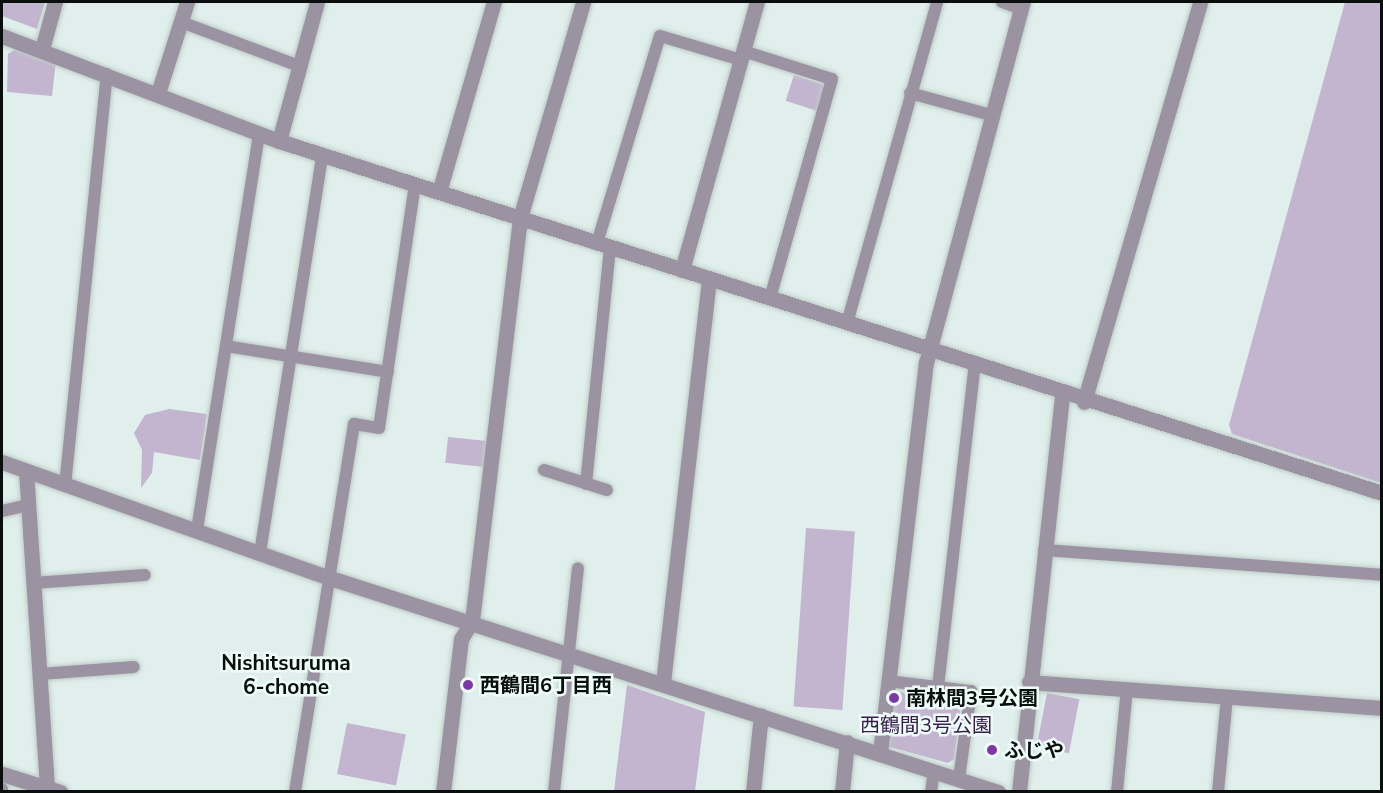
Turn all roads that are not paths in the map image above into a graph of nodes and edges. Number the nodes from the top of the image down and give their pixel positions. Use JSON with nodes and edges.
{"nodes":[{"id":1,"x":55,"y":2,"type":"edge"},
{"id":2,"x":187,"y":2,"type":"edge"},
{"id":3,"x":317,"y":2,"type":"edge"},
{"id":4,"x":494,"y":2,"type":"edge"},
{"id":5,"x":583,"y":2,"type":"edge"},
{"id":6,"x":757,"y":2,"type":"edge"},
{"id":7,"x":937,"y":2,"type":"edge"},
{"id":8,"x":1002,"y":2,"type":"edge"},
{"id":9,"x":1200,"y":2,"type":"edge"},
{"id":10,"x":1022,"y":5,"type":"edge"},
{"id":11,"x":181,"y":22,"type":"junction"},
{"id":12,"x":2,"y":37,"type":"edge"},
{"id":13,"x":42,"y":49,"type":"junction"},
{"id":14,"x":742,"y":56,"type":"junction"},
{"id":15,"x":299,"y":66,"type":"junction"},
{"id":16,"x":107,"y":74,"type":"junction"},
{"id":17,"x":158,"y":93,"type":"junction"},
{"id":18,"x":910,"y":93,"type":"junction"},
{"id":19,"x":991,"y":114,"type":"junction"},
{"id":20,"x":259,"y":133,"type":"junction"},
{"id":21,"x":279,"y":141,"type":"junction"},
{"id":22,"x":322,"y":155,"type":"junction"},
{"id":23,"x":415,"y":185,"type":"junction"},
{"id":24,"x":439,"y":192,"type":"junction"},
{"id":25,"x":520,"y":218,"type":"junction"},
{"id":26,"x":603,"y":245,"type":"junction"},
{"id":27,"x":682,"y":270,"type":"junction"},
{"id":28,"x":709,"y":279,"type":"junction"},
{"id":29,"x":770,"y":298,"type":"junction"},
{"id":30,"x":847,"y":323,"type":"junction"},
{"id":31,"x":226,"y":346,"type":"junction"},
{"id":32,"x":929,"y":349,"type":"junction"},
{"id":33,"x":290,"y":356,"type":"junction"},
{"id":34,"x":975,"y":364,"type":"junction"},
{"id":35,"x":388,"y":372,"type":"junction"},
{"id":36,"x":1062,"y":395,"type":"junction"},
{"id":37,"x":1084,"y":402,"type":"junction"},
{"id":38,"x":2,"y":462,"type":"edge"},
{"id":39,"x":544,"y":470,"type":"dead end"},
{"id":40,"x":26,"y":471,"type":"junction"},
{"id":41,"x":586,"y":484,"type":"junction"},
{"id":42,"x":65,"y":486,"type":"junction"},
{"id":43,"x":607,"y":490,"type":"dead end"},
{"id":44,"x":1382,"y":493,"type":"edge"},
{"id":45,"x":28,"y":505,"type":"junction"},
{"id":46,"x":2,"y":511,"type":"edge"},
{"id":47,"x":197,"y":530,"type":"junction"},
{"id":48,"x":1044,"y":550,"type":"junction"},
{"id":49,"x":260,"y":553,"type":"junction"},
{"id":50,"x":578,"y":568,"type":"dead end"},
{"id":51,"x":146,"y":575,"type":"dead end"},
{"id":52,"x":1382,"y":575,"type":"edge"},
{"id":53,"x":327,"y":577,"type":"junction"},
{"id":54,"x":33,"y":583,"type":"junction"},
{"id":55,"x":472,"y":621,"type":"junction"},
{"id":56,"x":569,"y":652,"type":"junction"},
{"id":57,"x":134,"y":667,"type":"dead end"},
{"id":58,"x":40,"y":674,"type":"junction"},
{"id":59,"x":888,"y":681,"type":"junction"},
{"id":60,"x":1029,"y":682,"type":"junction"},
{"id":61,"x":663,"y":683,"type":"junction"},
{"id":62,"x":938,"y":687,"type":"junction"},
{"id":63,"x":1127,"y":689,"type":"junction"},
{"id":64,"x":1227,"y":697,"type":"junction"},
{"id":65,"x":1382,"y":708,"type":"edge"},
{"id":66,"x":762,"y":715,"type":"junction"},
{"id":67,"x":847,"y":742,"type":"junction"},
{"id":68,"x":880,"y":753,"type":"junction"},
{"id":69,"x":934,"y":771,"type":"junction"},
{"id":70,"x":2,"y":774,"type":"edge"},
{"id":71,"x":959,"y":779,"type":"junction"},
{"id":72,"x":53,"y":789,"type":"edge"},
{"id":73,"x":295,"y":792,"type":"edge"},
{"id":74,"x":443,"y":792,"type":"edge"},
{"id":75,"x":554,"y":792,"type":"edge"},
{"id":76,"x":753,"y":792,"type":"edge"},
{"id":77,"x":842,"y":792,"type":"edge"},
{"id":78,"x":932,"y":792,"type":"edge"},
{"id":79,"x":998,"y":792,"type":"edge"},
{"id":80,"x":1019,"y":792,"type":"edge"},
{"id":81,"x":1117,"y":792,"type":"edge"},
{"id":82,"x":1218,"y":792,"type":"edge"}],
"edges":[{"from":1,"to":13,"type":"street"},
{"from":2,"to":11,"type":"street"},
{"from":3,"to":15,"type":"street"},
{"from":4,"to":24,"type":"street"},
{"from":5,"to":25,"type":"street"},
{"from":6,"to":14,"type":"street"},
{"from":7,"to":18,"type":"lane"},
{"from":8,"to":10,"type":"lane"},
{"from":9,"to":37,"type":"street"},
{"from":10,"to":19,"type":"street"},
{"from":11,"to":15,"type":"lane"},
{"from":11,"to":17,"type":"street"},
{"from":12,"to":13,"type":"street"},
{"from":13,"to":16,"type":"street"},
{"from":14,"to":26,"type":"lane"},
{"from":14,"to":27,"type":"street"},
{"from":14,"to":29,"type":"lane"},
{"from":15,"to":21,"type":"street"},
{"from":16,"to":17,"type":"street"},
{"from":16,"to":42,"type":"lane"},
{"from":17,"to":20,"type":"street"},
{"from":18,"to":19,"type":"lane"},
{"from":18,"to":30,"type":"lane"},
{"from":19,"to":32,"type":"street"},
{"from":20,"to":21,"type":"street"},
{"from":20,"to":31,"type":"lane"},
{"from":21,"to":22,"type":"street"},
{"from":22,"to":23,"type":"street"},
{"from":22,"to":33,"type":"lane"},
{"from":23,"to":24,"type":"street"},
{"from":23,"to":35,"type":"lane"},
{"from":24,"to":25,"type":"street"},
{"from":25,"to":26,"type":"street"},
{"from":25,"to":55,"type":"street"},
{"from":26,"to":27,"type":"street"},
{"from":26,"to":41,"type":"lane"},
{"from":27,"to":28,"type":"street"},
{"from":28,"to":29,"type":"street"},
{"from":28,"to":61,"type":"street"},
{"from":29,"to":30,"type":"street"},
{"from":30,"to":32,"type":"street"},
{"from":31,"to":33,"type":"lane"},
{"from":31,"to":47,"type":"lane"},
{"from":32,"to":34,"type":"street"},
{"from":32,"to":59,"type":"street"},
{"from":33,"to":35,"type":"lane"},
{"from":33,"to":49,"type":"lane"},
{"from":34,"to":36,"type":"street"},
{"from":34,"to":62,"type":"lane"},
{"from":35,"to":53,"type":"lane"},
{"from":36,"to":37,"type":"street"},
{"from":36,"to":48,"type":"street"},
{"from":37,"to":44,"type":"street"},
{"from":38,"to":40,"type":"street"},
{"from":39,"to":41,"type":"lane"},
{"from":40,"to":42,"type":"street"},
{"from":40,"to":45,"type":"street"},
{"from":41,"to":43,"type":"lane"},
{"from":42,"to":47,"type":"street"},
{"from":45,"to":46,"type":"lane"},
{"from":45,"to":54,"type":"street"},
{"from":47,"to":49,"type":"street"},
{"from":48,"to":52,"type":"lane"},
{"from":48,"to":60,"type":"street"},
{"from":49,"to":53,"type":"street"},
{"from":50,"to":56,"type":"lane"},
{"from":51,"to":54,"type":"lane"},
{"from":53,"to":55,"type":"street"},
{"from":53,"to":73,"type":"lane"},
{"from":54,"to":58,"type":"street"},
{"from":55,"to":56,"type":"street"},
{"from":55,"to":74,"type":"street"},
{"from":56,"to":61,"type":"street"},
{"from":56,"to":75,"type":"lane"},
{"from":57,"to":58,"type":"lane"},
{"from":58,"to":72,"type":"street"},
{"from":59,"to":62,"type":"lane"},
{"from":59,"to":68,"type":"street"},
{"from":60,"to":63,"type":"street"},
{"from":60,"to":80,"type":"street"},
{"from":61,"to":66,"type":"street"},
{"from":62,"to":71,"type":"lane"},
{"from":63,"to":64,"type":"street"},
{"from":63,"to":81,"type":"lane"},
{"from":64,"to":65,"type":"street"},
{"from":64,"to":82,"type":"lane"},
{"from":66,"to":67,"type":"street"},
{"from":66,"to":76,"type":"street"},
{"from":67,"to":68,"type":"street"},
{"from":67,"to":77,"type":"street"},
{"from":68,"to":69,"type":"street"},
{"from":69,"to":71,"type":"street"},
{"from":69,"to":78,"type":"lane"},
{"from":70,"to":72,"type":"street"},
{"from":71,"to":79,"type":"street"}]}
